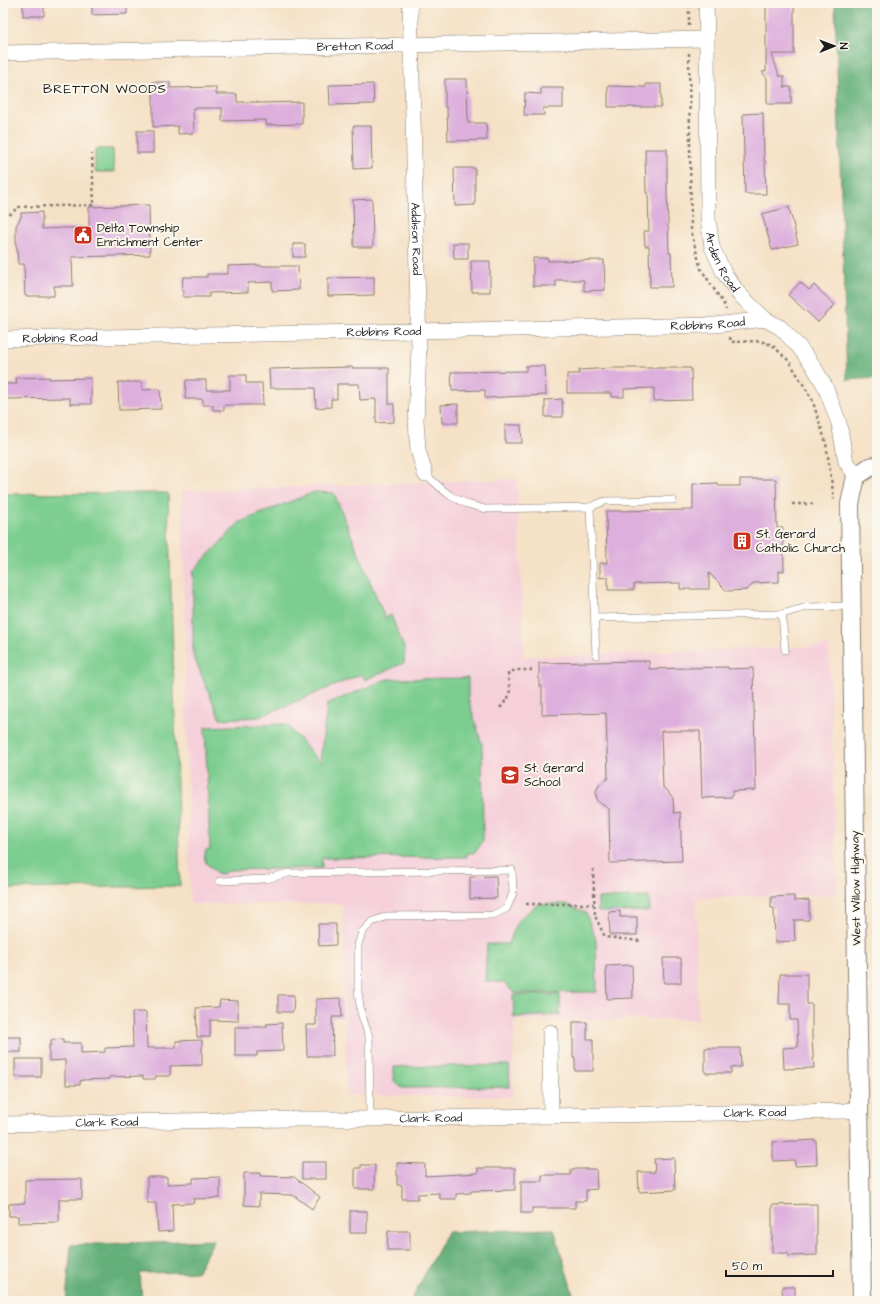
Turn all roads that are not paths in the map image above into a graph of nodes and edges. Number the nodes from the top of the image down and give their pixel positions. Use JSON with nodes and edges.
{"nodes":[{"id":1,"x":410,"y":3,"type":"edge"},
{"id":2,"x":706,"y":3,"type":"edge"},
{"id":3,"x":707,"y":39,"type":"junction"},
{"id":4,"x":411,"y":44,"type":"junction"},
{"id":5,"x":3,"y":53,"type":"edge"},
{"id":6,"x":765,"y":319,"type":"junction"},
{"id":7,"x":418,"y":331,"type":"junction"},
{"id":8,"x":3,"y":339,"type":"edge"},
{"id":9,"x":877,"y":466,"type":"edge"},
{"id":10,"x":425,"y":474,"type":"joint"},
{"id":11,"x":856,"y":476,"type":"junction"},
{"id":12,"x":673,"y":500,"type":"dead end"},
{"id":13,"x":590,"y":507,"type":"junction"},
{"id":14,"x":852,"y":606,"type":"junction"},
{"id":15,"x":782,"y":614,"type":"junction"},
{"id":16,"x":595,"y":618,"type":"junction"},
{"id":17,"x":785,"y":650,"type":"dead end"},
{"id":18,"x":596,"y":655,"type":"dead end"},
{"id":19,"x":220,"y":880,"type":"dead end"},
{"id":20,"x":550,"y":1032,"type":"dead end"},
{"id":21,"x":858,"y":1109,"type":"junction"},
{"id":22,"x":551,"y":1116,"type":"junction"},
{"id":23,"x":370,"y":1119,"type":"junction"},
{"id":24,"x":3,"y":1124,"type":"edge"},
{"id":25,"x":862,"y":1301,"type":"edge"}],
"edges":[{"from":1,"to":4,"type":"street","name":"Addison Road"},
{"from":2,"to":3,"type":"street","name":"Arden Road"},
{"from":3,"to":4,"type":"street","name":"Bretton Road"},
{"from":3,"to":6,"type":"street","name":"Arden Road"},
{"from":4,"to":5,"type":"street","name":"Bretton Road"},
{"from":4,"to":7,"type":"street","name":"Addison Road"},
{"from":6,"to":7,"type":"street","name":"Robbins Road"},
{"from":6,"to":11,"type":"street","name":"Arden Road"},
{"from":7,"to":8,"type":"street","name":"Robbins Road"},
{"from":7,"to":10,"type":"street","name":"Addison Road"},
{"from":9,"to":11,"type":"street"},
{"from":10,"to":13,"type":"lane"},
{"from":11,"to":14,"type":"street","name":"West Willow Highway"},
{"from":12,"to":13,"type":"lane"},
{"from":13,"to":16,"type":"lane"},
{"from":14,"to":15,"type":"lane"},
{"from":14,"to":21,"type":"street","name":"West Willow Highway"},
{"from":15,"to":16,"type":"lane"},
{"from":15,"to":17,"type":"lane"},
{"from":16,"to":18,"type":"lane"},
{"from":19,"to":23,"type":"lane"},
{"from":20,"to":22,"type":"street"},
{"from":21,"to":22,"type":"street","name":"Clark Road"},
{"from":21,"to":25,"type":"street","name":"West Willow Highway"},
{"from":22,"to":23,"type":"street","name":"Clark Road"},
{"from":23,"to":24,"type":"street","name":"Clark Road"}]}
